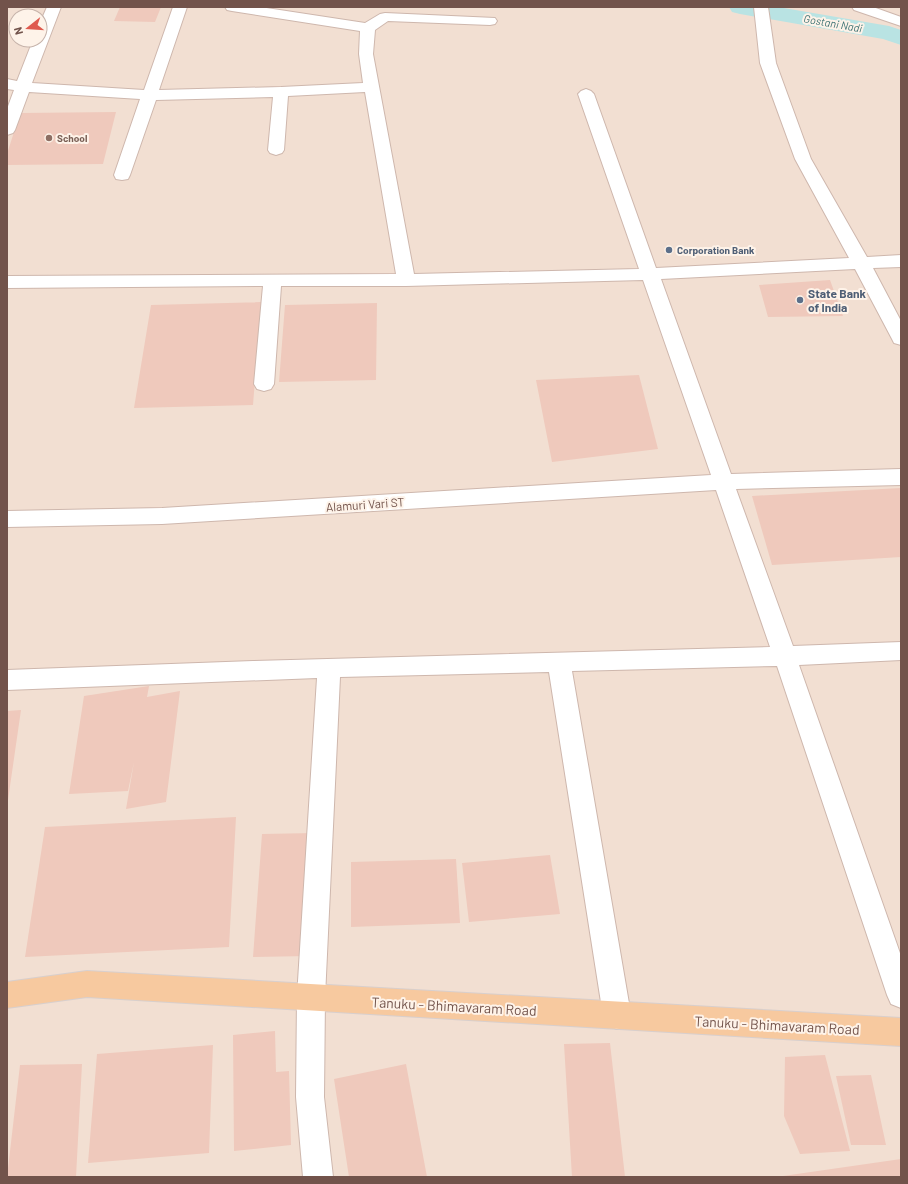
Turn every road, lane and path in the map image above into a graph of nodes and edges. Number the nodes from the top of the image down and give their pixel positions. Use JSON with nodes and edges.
{"nodes":[{"id":1,"x":54,"y":7,"type":"edge"},
{"id":2,"x":180,"y":7,"type":"edge"},
{"id":3,"x":232,"y":7,"type":"edge"},
{"id":4,"x":761,"y":7,"type":"edge"},
{"id":5,"x":859,"y":7,"type":"edge"},
{"id":6,"x":48,"y":21,"type":"edge"},
{"id":7,"x":490,"y":21,"type":"dead end"},
{"id":8,"x":901,"y":22,"type":"edge"},
{"id":9,"x":368,"y":28,"type":"junction"},
{"id":10,"x":37,"y":48,"type":"edge"},
{"id":11,"x":7,"y":84,"type":"edge"},
{"id":12,"x":23,"y":87,"type":"junction"},
{"id":13,"x":372,"y":87,"type":"junction"},
{"id":14,"x":281,"y":92,"type":"junction"},
{"id":15,"x":586,"y":94,"type":"dead end"},
{"id":16,"x":150,"y":95,"type":"junction"},
{"id":17,"x":7,"y":130,"type":"edge"},
{"id":18,"x":276,"y":150,"type":"dead end"},
{"id":19,"x":122,"y":175,"type":"dead end"},
{"id":20,"x":901,"y":261,"type":"edge"},
{"id":21,"x":861,"y":263,"type":"junction"},
{"id":22,"x":651,"y":274,"type":"junction"},
{"id":23,"x":406,"y":280,"type":"junction"},
{"id":24,"x":272,"y":281,"type":"junction"},
{"id":25,"x":7,"y":282,"type":"edge"},
{"id":26,"x":901,"y":339,"type":"edge"},
{"id":27,"x":264,"y":384,"type":"dead end"},
{"id":28,"x":901,"y":477,"type":"edge"},
{"id":29,"x":722,"y":482,"type":"junction"},
{"id":30,"x":7,"y":519,"type":"edge"},
{"id":31,"x":901,"y":651,"type":"edge"},
{"id":32,"x":785,"y":656,"type":"junction"},
{"id":33,"x":559,"y":662,"type":"junction"},
{"id":34,"x":329,"y":668,"type":"junction"},
{"id":35,"x":7,"y":680,"type":"edge"},
{"id":36,"x":7,"y":994,"type":"edge"},
{"id":37,"x":901,"y":995,"type":"edge"},
{"id":38,"x":311,"y":997,"type":"junction"},
{"id":39,"x":617,"y":1015,"type":"junction"},
{"id":40,"x":901,"y":1032,"type":"edge"},
{"id":41,"x":318,"y":1177,"type":"edge"}],
"edges":[{"from":1,"to":6,"type":"street"},
{"from":2,"to":16,"type":"street"},
{"from":3,"to":9,"type":"street"},
{"from":4,"to":21,"type":"street"},
{"from":5,"to":8,"type":"street"},
{"from":7,"to":9,"type":"street"},
{"from":9,"to":13,"type":"street"},
{"from":10,"to":12,"type":"street"},
{"from":11,"to":12,"type":"street"},
{"from":12,"to":16,"type":"street"},
{"from":12,"to":17,"type":"street"},
{"from":13,"to":14,"type":"street"},
{"from":13,"to":23,"type":"street"},
{"from":14,"to":16,"type":"street"},
{"from":14,"to":18,"type":"street"},
{"from":15,"to":22,"type":"street"},
{"from":16,"to":19,"type":"street"},
{"from":20,"to":21,"type":"street"},
{"from":21,"to":22,"type":"street"},
{"from":21,"to":26,"type":"street"},
{"from":22,"to":23,"type":"street"},
{"from":22,"to":29,"type":"street"},
{"from":23,"to":24,"type":"street"},
{"from":24,"to":25,"type":"street"},
{"from":24,"to":27,"type":"street"},
{"from":28,"to":29,"type":"street","name":"Alamuri Vari ST"},
{"from":29,"to":30,"type":"street","name":"Alamuri Vari ST"},
{"from":29,"to":32,"type":"street"},
{"from":31,"to":32,"type":"street"},
{"from":32,"to":33,"type":"street"},
{"from":32,"to":37,"type":"street"},
{"from":33,"to":34,"type":"street"},
{"from":33,"to":39,"type":"street"},
{"from":34,"to":35,"type":"street"},
{"from":34,"to":38,"type":"street"},
{"from":36,"to":38,"type":"main road","name":"Tanuku - Bhimavaram Road"},
{"from":38,"to":39,"type":"main road","name":"Tanuku - Bhimavaram Road"},
{"from":38,"to":41,"type":"street"},
{"from":39,"to":40,"type":"main road","name":"Tanuku - Bhimavaram Road"}]}
